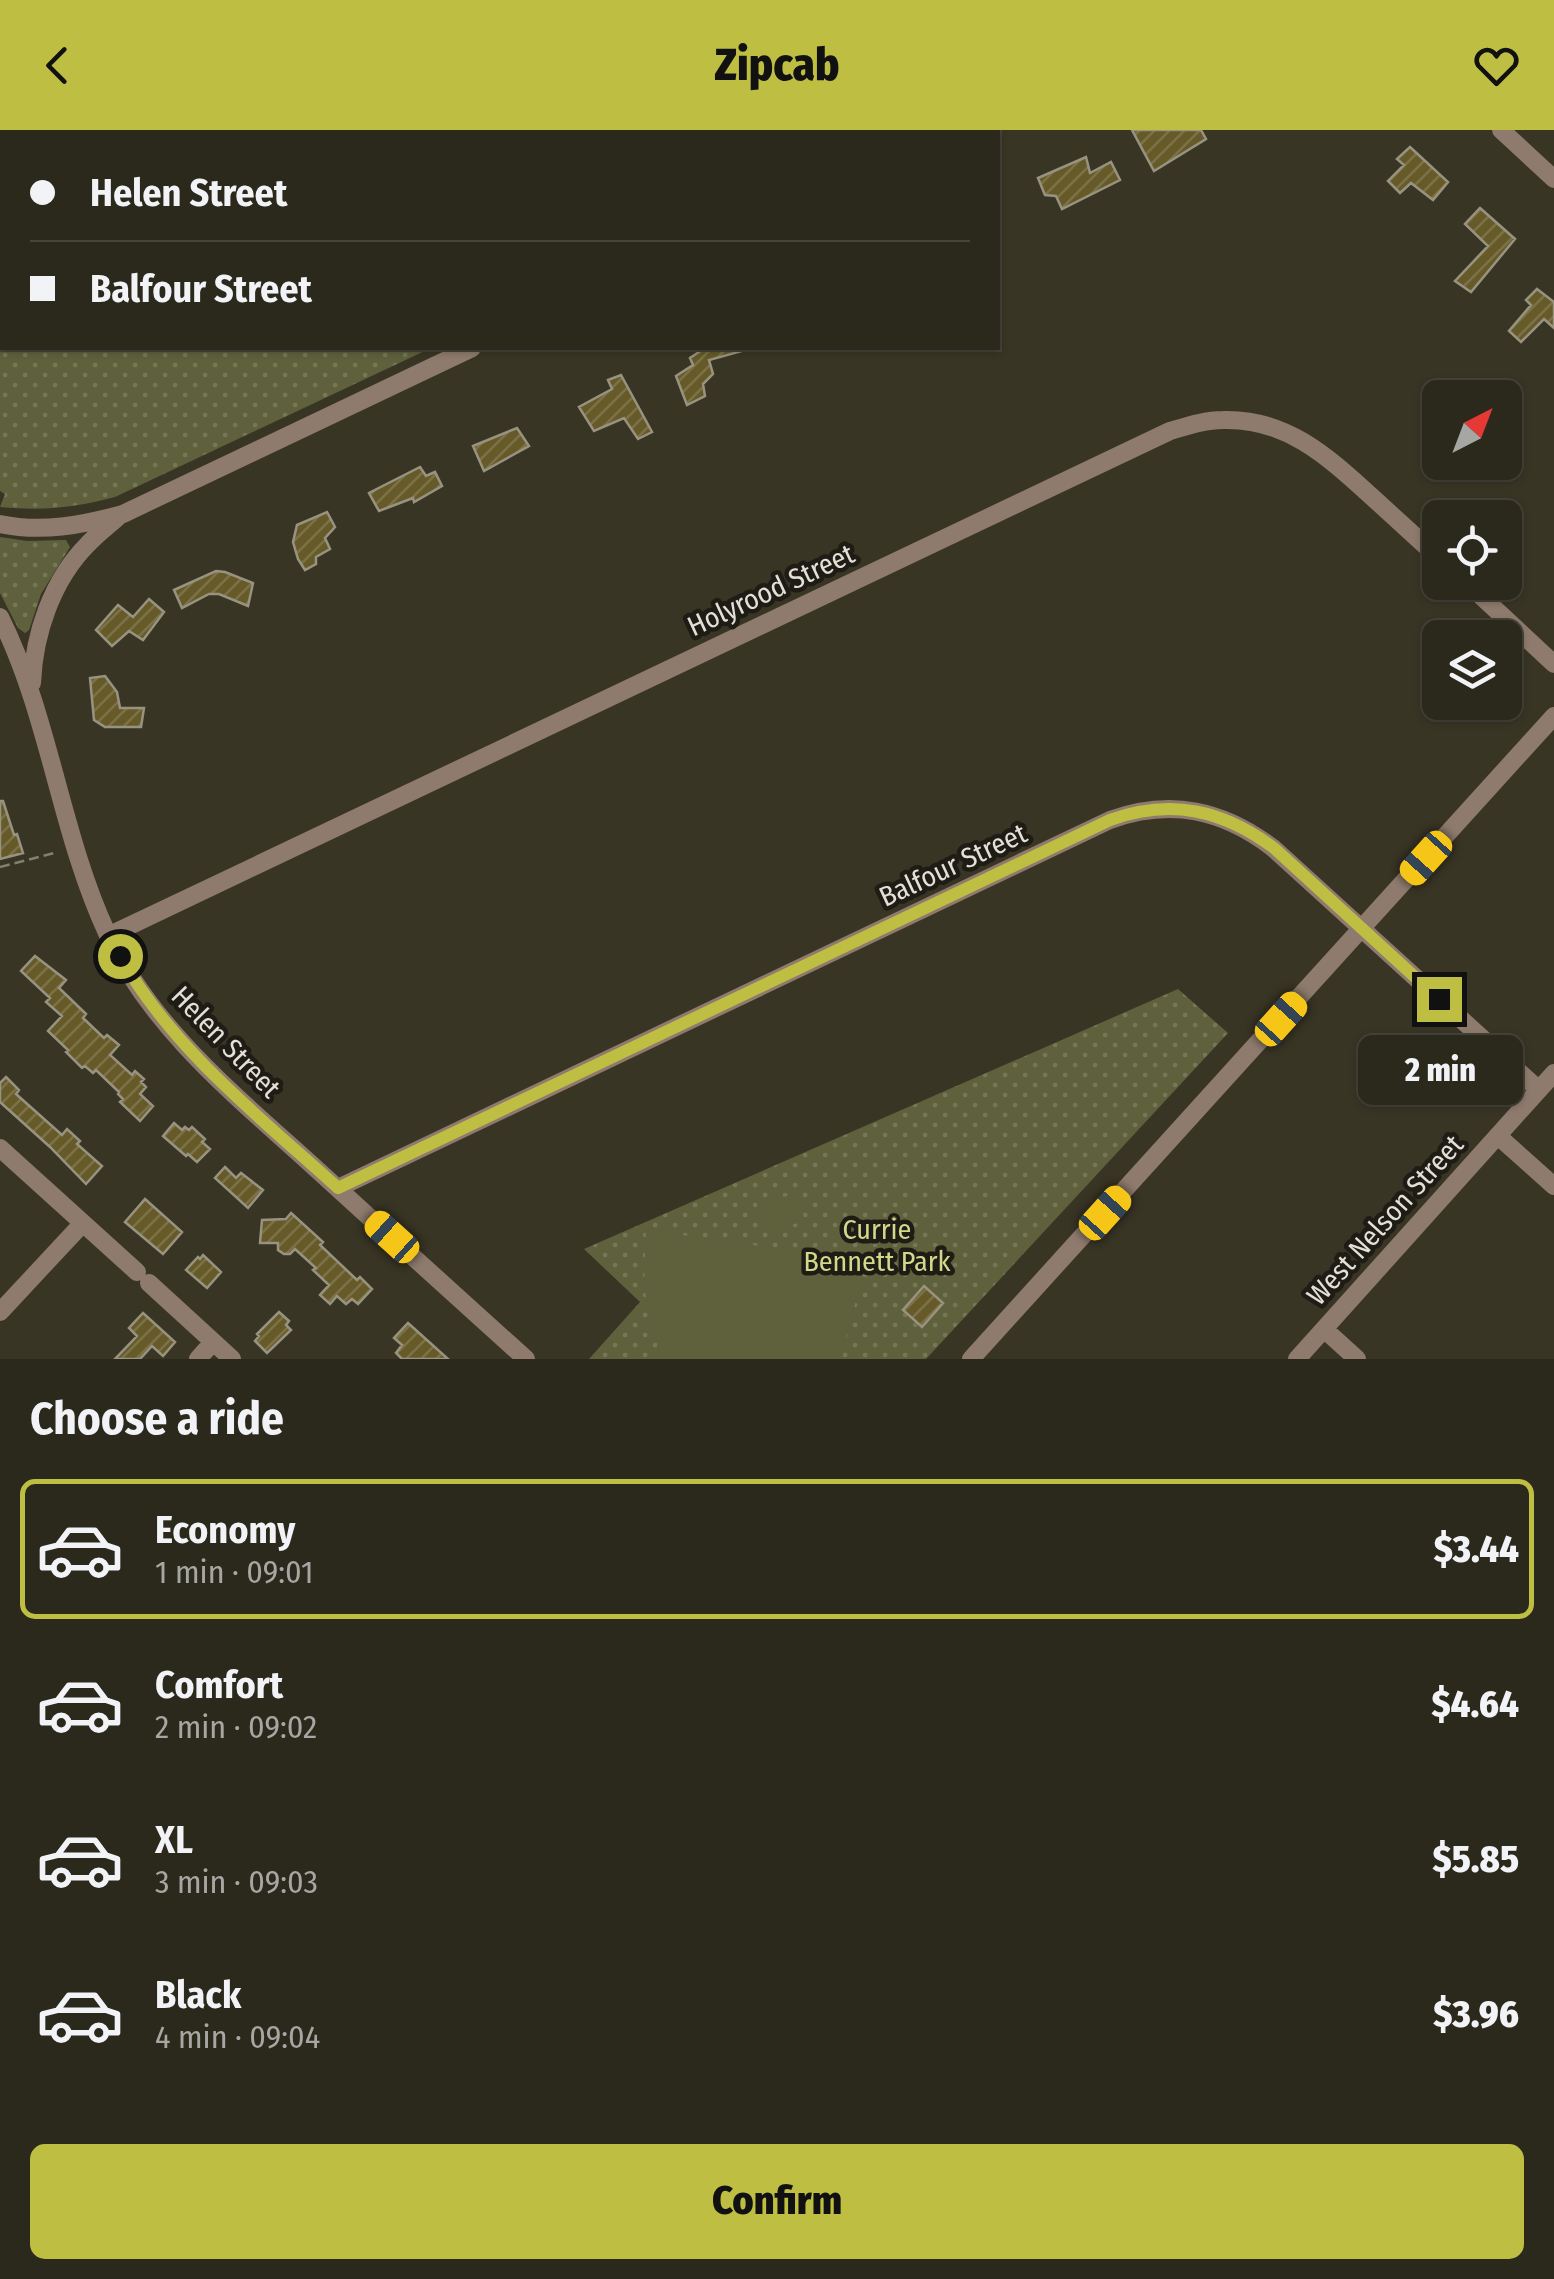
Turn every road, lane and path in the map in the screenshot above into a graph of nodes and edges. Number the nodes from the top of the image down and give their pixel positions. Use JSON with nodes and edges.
{"nodes":[{"id":1,"x":1501,"y":130,"type":"edge"},
{"id":2,"x":1554,"y":178,"type":"edge"},
{"id":3,"x":468,"y":350,"type":"edge"},
{"id":4,"x":122,"y":514,"type":"junction"},
{"id":5,"x":0,"y":524,"type":"edge"},
{"id":6,"x":1422,"y":542,"type":"edge"},
{"id":7,"x":1485,"y":600,"type":"edge"},
{"id":8,"x":0,"y":617,"type":"edge"},
{"id":9,"x":1554,"y":664,"type":"edge"},
{"id":10,"x":31,"y":693,"type":"junction"},
{"id":11,"x":1554,"y":716,"type":"edge"},
{"id":12,"x":54,"y":852,"type":"dead end"},
{"id":13,"x":0,"y":867,"type":"edge"},
{"id":14,"x":1362,"y":929,"type":"junction"},
{"id":15,"x":108,"y":936,"type":"junction"},
{"id":16,"x":1554,"y":1073,"type":"edge"},
{"id":17,"x":1539,"y":1090,"type":"junction"},
{"id":18,"x":1498,"y":1136,"type":"junction"},
{"id":19,"x":0,"y":1148,"type":"edge"},
{"id":20,"x":1554,"y":1186,"type":"edge"},
{"id":21,"x":338,"y":1188,"type":"junction"},
{"id":22,"x":83,"y":1224,"type":"junction"},
{"id":23,"x":0,"y":1312,"type":"edge"},
{"id":24,"x":1324,"y":1329,"type":"junction"},
{"id":25,"x":213,"y":1342,"type":"junction"},
{"id":26,"x":198,"y":1359,"type":"edge"},
{"id":27,"x":232,"y":1359,"type":"edge"},
{"id":28,"x":526,"y":1359,"type":"edge"},
{"id":29,"x":971,"y":1359,"type":"edge"},
{"id":30,"x":1298,"y":1359,"type":"edge"},
{"id":31,"x":1357,"y":1359,"type":"edge"}],
"edges":[{"from":1,"to":2,"type":"street"},
{"from":3,"to":4,"type":"street"},
{"from":4,"to":5,"type":"street"},
{"from":4,"to":10,"type":"street"},
{"from":6,"to":15,"type":"street","name":"Holyrood Street"},
{"from":7,"to":9,"type":"street"},
{"from":8,"to":10,"type":"street","name":"Helen Street"},
{"from":10,"to":15,"type":"street","name":"Helen Street"},
{"from":11,"to":14,"type":"street"},
{"from":12,"to":13,"type":"path"},
{"from":14,"to":17,"type":"street","name":"Balfour Street"},
{"from":14,"to":21,"type":"street","name":"Balfour Street"},
{"from":14,"to":29,"type":"street"},
{"from":15,"to":21,"type":"street","name":"Helen Street"},
{"from":16,"to":17,"type":"street","name":"West Nelson Street"},
{"from":17,"to":18,"type":"street","name":"West Nelson Street"},
{"from":18,"to":20,"type":"street"},
{"from":18,"to":24,"type":"street","name":"West Nelson Street"},
{"from":19,"to":22,"type":"street"},
{"from":21,"to":28,"type":"street","name":"Helen Street"},
{"from":22,"to":23,"type":"street"},
{"from":22,"to":25,"type":"street"},
{"from":24,"to":30,"type":"street","name":"West Nelson Street"},
{"from":24,"to":31,"type":"street"},
{"from":25,"to":26,"type":"street"},
{"from":25,"to":27,"type":"street"}]}
